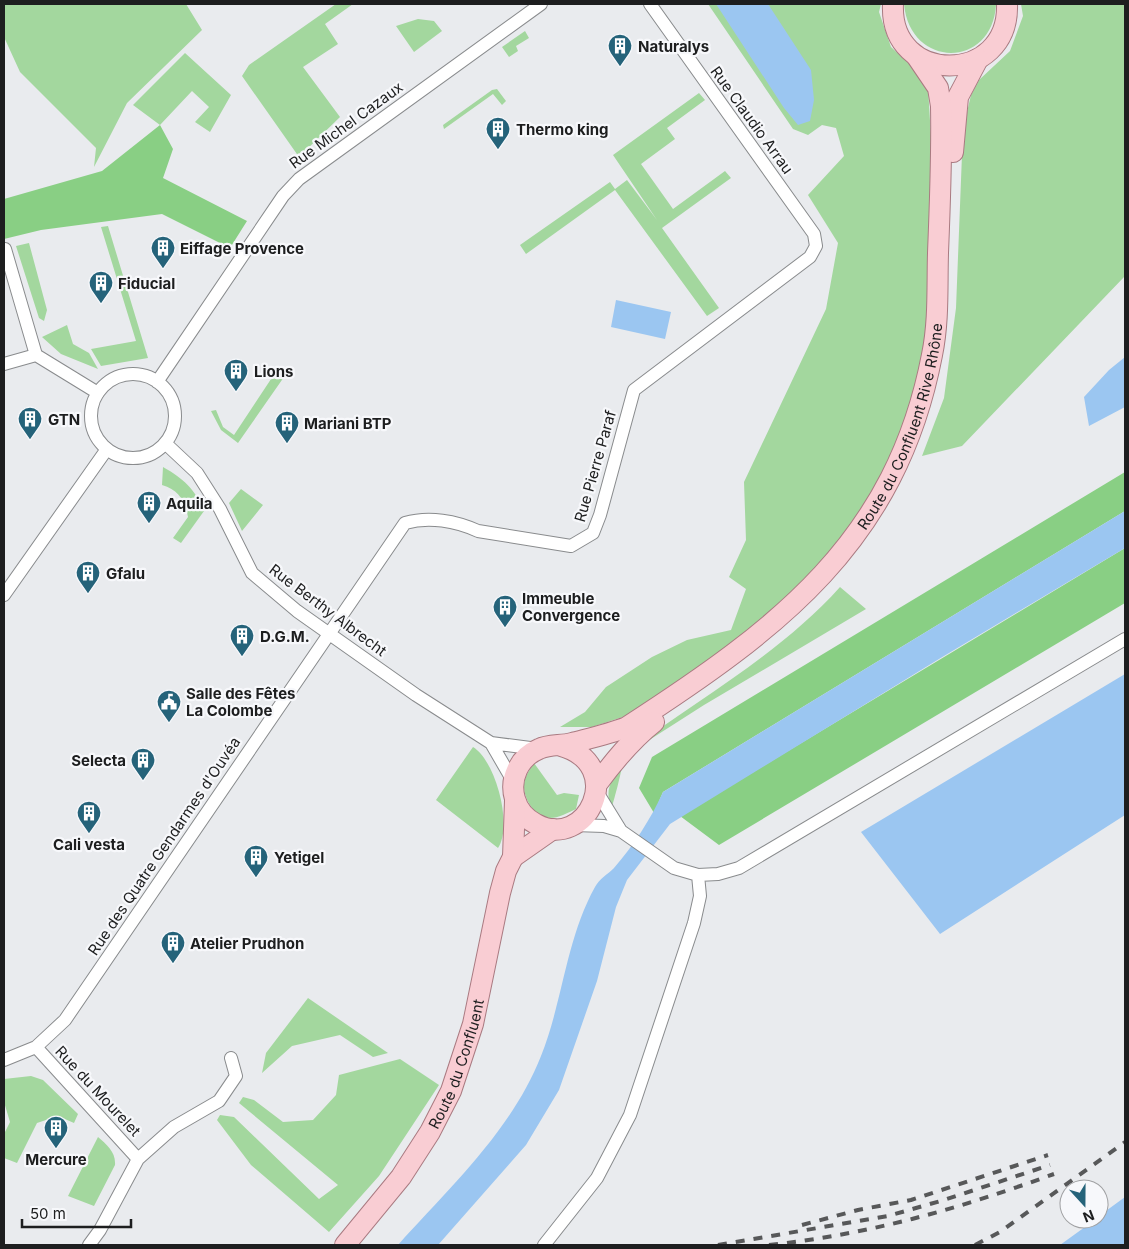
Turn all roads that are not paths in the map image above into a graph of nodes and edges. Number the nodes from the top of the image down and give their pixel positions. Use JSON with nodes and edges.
{"nodes":[{"id":1,"x":541,"y":4,"type":"edge"},
{"id":2,"x":650,"y":4,"type":"edge"},
{"id":3,"x":893,"y":4,"type":"edge"},
{"id":4,"x":1007,"y":4,"type":"edge"},
{"id":5,"x":918,"y":57,"type":"junction"},
{"id":6,"x":978,"y":59,"type":"junction"},
{"id":7,"x":5,"y":249,"type":"dead end"},
{"id":8,"x":810,"y":257,"type":"joint"},
{"id":9,"x":36,"y":355,"type":"junction"},
{"id":10,"x":4,"y":364,"type":"edge"},
{"id":11,"x":157,"y":382,"type":"junction"},
{"id":12,"x":98,"y":393,"type":"junction"},
{"id":13,"x":166,"y":443,"type":"junction"},
{"id":14,"x":107,"y":449,"type":"junction"},
{"id":15,"x":4,"y":595,"type":"edge"},
{"id":16,"x":329,"y":633,"type":"junction"},
{"id":17,"x":1125,"y":639,"type":"edge"},
{"id":18,"x":491,"y":743,"type":"junction"},
{"id":19,"x":561,"y":746,"type":"junction"},
{"id":20,"x":538,"y":749,"type":"junction"},
{"id":21,"x":597,"y":788,"type":"junction"},
{"id":22,"x":514,"y":791,"type":"junction"},
{"id":23,"x":574,"y":825,"type":"junction"},
{"id":24,"x":552,"y":829,"type":"junction"},
{"id":25,"x":624,"y":834,"type":"junction"},
{"id":26,"x":513,"y":857,"type":"junction"},
{"id":27,"x":698,"y":875,"type":"junction"},
{"id":28,"x":36,"y":1047,"type":"junction"},
{"id":29,"x":231,"y":1058,"type":"dead end"},
{"id":30,"x":4,"y":1060,"type":"edge"},
{"id":31,"x":138,"y":1159,"type":"junction"},
{"id":32,"x":89,"y":1245,"type":"edge"},
{"id":33,"x":345,"y":1245,"type":"edge"},
{"id":34,"x":544,"y":1245,"type":"edge"}],
"edges":[{"from":1,"to":11,"type":"street","name":"Rue Michel Cazaux"},
{"from":2,"to":8,"type":"street","name":"Rue Claudio Arrau"},
{"from":3,"to":5,"type":"main road","name":"Route du Confluent Rive Rhône"},
{"from":4,"to":6,"type":"main road"},
{"from":5,"to":6,"type":"main road"},
{"from":5,"to":19,"type":"main road","name":"Route du Confluent Rive Rhône"},
{"from":6,"to":21,"type":"main road","name":"Route du Confluent Rive Rhône"},
{"from":7,"to":9,"type":"street"},
{"from":8,"to":16,"type":"street","name":"Rue Pierre Paraf"},
{"from":9,"to":10,"type":"street"},
{"from":9,"to":12,"type":"street"},
{"from":11,"to":12,"type":"street"},
{"from":11,"to":13,"type":"street"},
{"from":12,"to":14,"type":"street"},
{"from":13,"to":14,"type":"street"},
{"from":13,"to":16,"type":"street","name":"Rue Berthy Albrecht"},
{"from":14,"to":15,"type":"street"},
{"from":16,"to":18,"type":"street","name":"Rue Berthy Albrecht"},
{"from":16,"to":28,"type":"street","name":"Rue des Quatre Gendarmes d'Ouvéa"},
{"from":17,"to":27,"type":"street"},
{"from":18,"to":20,"type":"street","name":"Rue Berthy Albrecht"},
{"from":18,"to":22,"type":"street","name":"Rue Berthy Albrecht"},
{"from":19,"to":20,"type":"main road"},
{"from":19,"to":21,"type":"main road"},
{"from":20,"to":22,"type":"main road"},
{"from":21,"to":23,"type":"main road"},
{"from":21,"to":25,"type":"street"},
{"from":22,"to":24,"type":"main road"},
{"from":22,"to":26,"type":"main road","name":"Route du Confluent"},
{"from":23,"to":24,"type":"main road"},
{"from":23,"to":25,"type":"street"},
{"from":24,"to":26,"type":"main road"},
{"from":25,"to":27,"type":"street"},
{"from":26,"to":33,"type":"main road","name":"Route du Confluent"},
{"from":27,"to":34,"type":"street"},
{"from":28,"to":30,"type":"street","name":"Rue du Mourelet"},
{"from":28,"to":31,"type":"street","name":"Rue du Mourelet"},
{"from":29,"to":31,"type":"street"},
{"from":31,"to":32,"type":"street"}]}
